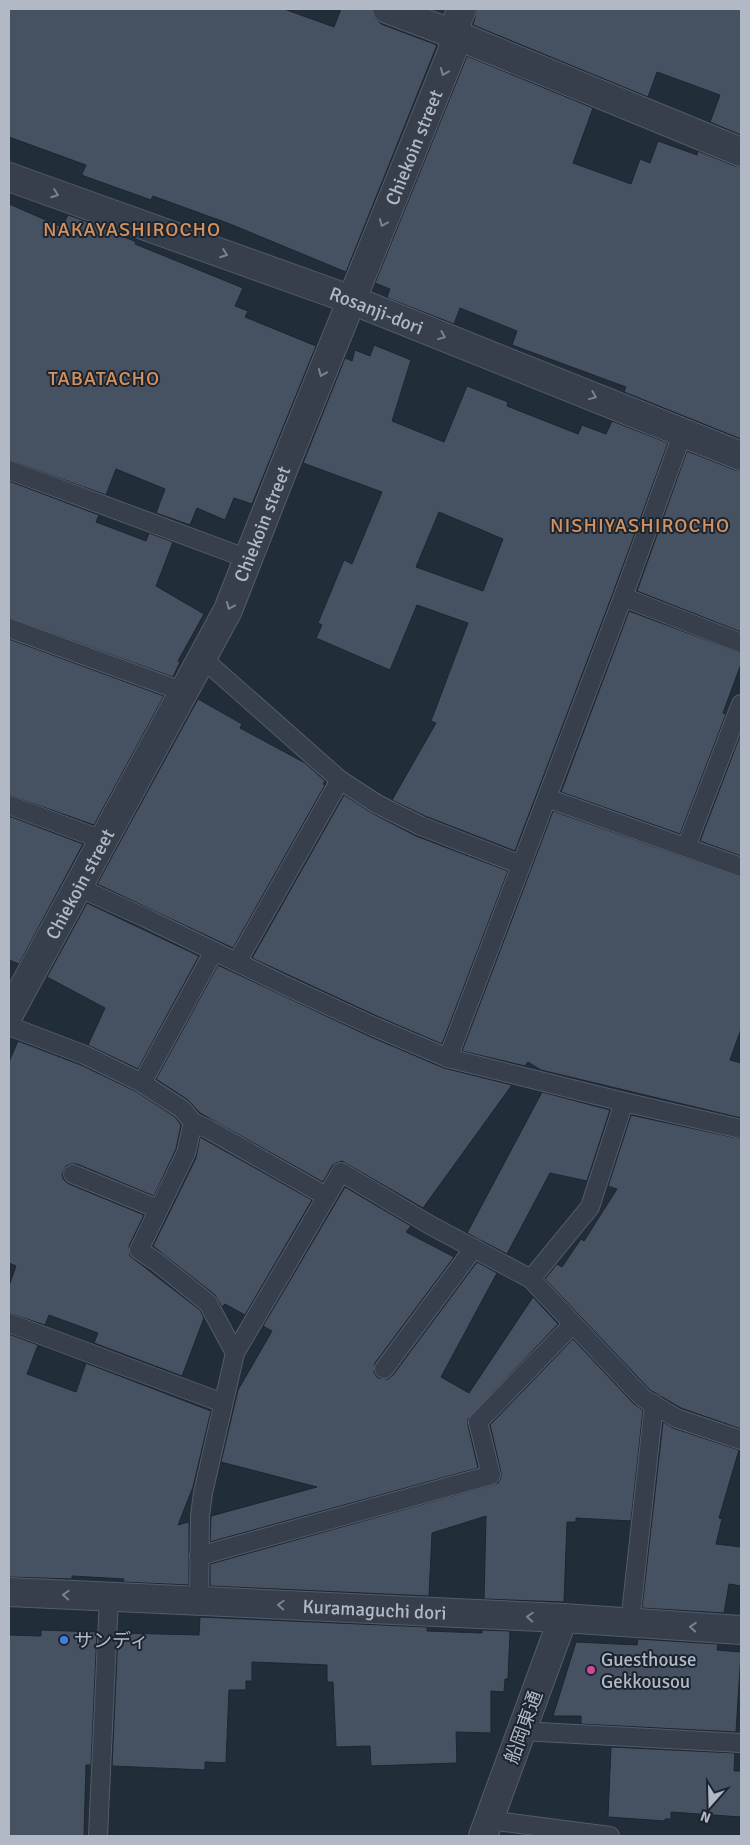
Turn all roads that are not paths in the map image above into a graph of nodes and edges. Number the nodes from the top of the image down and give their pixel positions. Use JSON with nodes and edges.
{"nodes":[{"id":1,"x":387,"y":9,"type":"edge"},
{"id":2,"x":462,"y":9,"type":"edge"},
{"id":3,"x":456,"y":35,"type":"junction"},
{"id":4,"x":741,"y":152,"type":"edge"},
{"id":5,"x":9,"y":177,"type":"edge"},
{"id":6,"x":352,"y":300,"type":"junction"},
{"id":7,"x":682,"y":432,"type":"junction"},
{"id":8,"x":741,"y":456,"type":"edge"},
{"id":9,"x":9,"y":470,"type":"edge"},
{"id":10,"x":235,"y":554,"type":"dead end"},
{"id":11,"x":623,"y":597,"type":"junction"},
{"id":12,"x":9,"y":628,"type":"edge"},
{"id":13,"x":741,"y":643,"type":"edge"},
{"id":14,"x":202,"y":658,"type":"junction"},
{"id":15,"x":184,"y":692,"type":"junction"},
{"id":16,"x":741,"y":704,"type":"edge"},
{"id":17,"x":340,"y":780,"type":"junction"},
{"id":18,"x":546,"y":798,"type":"junction"},
{"id":19,"x":9,"y":805,"type":"edge"},
{"id":20,"x":104,"y":840,"type":"junction"},
{"id":21,"x":686,"y":846,"type":"junction"},
{"id":22,"x":521,"y":866,"type":"junction"},
{"id":23,"x":741,"y":867,"type":"edge"},
{"id":24,"x":78,"y":887,"type":"junction"},
{"id":25,"x":214,"y":951,"type":"junction"},
{"id":26,"x":237,"y":962,"type":"junction"},
{"id":27,"x":9,"y":1014,"type":"edge"},
{"id":28,"x":9,"y":1026,"type":"edge"},
{"id":29,"x":448,"y":1058,"type":"junction"},
{"id":30,"x":142,"y":1083,"type":"junction"},
{"id":31,"x":624,"y":1102,"type":"junction"},
{"id":32,"x":192,"y":1122,"type":"junction"},
{"id":33,"x":741,"y":1128,"type":"edge"},
{"id":34,"x":73,"y":1174,"type":"dead end"},
{"id":35,"x":326,"y":1196,"type":"junction"},
{"id":36,"x":158,"y":1210,"type":"junction"},
{"id":37,"x":474,"y":1248,"type":"junction"},
{"id":38,"x":531,"y":1279,"type":"junction"},
{"id":39,"x":9,"y":1323,"type":"edge"},
{"id":40,"x":573,"y":1324,"type":"junction"},
{"id":41,"x":235,"y":1352,"type":"junction"},
{"id":42,"x":384,"y":1369,"type":"dead end"},
{"id":43,"x":223,"y":1403,"type":"junction"},
{"id":44,"x":654,"y":1404,"type":"junction"},
{"id":45,"x":741,"y":1440,"type":"edge"},
{"id":46,"x":199,"y":1556,"type":"junction"},
{"id":47,"x":9,"y":1592,"type":"edge"},
{"id":48,"x":109,"y":1597,"type":"junction"},
{"id":49,"x":199,"y":1601,"type":"junction"},
{"id":50,"x":563,"y":1618,"type":"junction"},
{"id":51,"x":630,"y":1623,"type":"junction"},
{"id":52,"x":741,"y":1630,"type":"edge"},
{"id":53,"x":521,"y":1731,"type":"junction"},
{"id":54,"x":741,"y":1743,"type":"edge"},
{"id":55,"x":486,"y":1828,"type":"edge"},
{"id":56,"x":98,"y":1836,"type":"edge"},
{"id":57,"x":610,"y":1836,"type":"edge"}],
"edges":[{"from":1,"to":3,"type":"street"},
{"from":2,"to":3,"type":"street","name":"Chiekoin street"},
{"from":3,"to":4,"type":"street"},
{"from":3,"to":6,"type":"street","name":"Chiekoin street","one_way":true},
{"from":5,"to":6,"type":"street","name":"Rosanji-dori","one_way":true},
{"from":6,"to":7,"type":"street","name":"Rosanji-dori","one_way":true},
{"from":6,"to":14,"type":"street","name":"Chiekoin street","one_way":true},
{"from":7,"to":8,"type":"street","name":"Rosanji-dori"},
{"from":7,"to":11,"type":"lane"},
{"from":9,"to":10,"type":"lane"},
{"from":11,"to":13,"type":"lane"},
{"from":11,"to":18,"type":"lane"},
{"from":12,"to":15,"type":"lane"},
{"from":14,"to":15,"type":"street","name":"Chiekoin street"},
{"from":14,"to":17,"type":"lane"},
{"from":15,"to":20,"type":"street","name":"Chiekoin street"},
{"from":16,"to":21,"type":"lane"},
{"from":17,"to":22,"type":"lane"},
{"from":17,"to":26,"type":"lane"},
{"from":18,"to":21,"type":"lane"},
{"from":18,"to":22,"type":"lane"},
{"from":19,"to":20,"type":"lane"},
{"from":20,"to":24,"type":"street","name":"Chiekoin street"},
{"from":21,"to":23,"type":"lane"},
{"from":22,"to":29,"type":"lane"},
{"from":24,"to":25,"type":"lane"},
{"from":24,"to":27,"type":"street","name":"Chiekoin street"},
{"from":25,"to":26,"type":"lane"},
{"from":25,"to":30,"type":"lane"},
{"from":26,"to":29,"type":"lane"},
{"from":28,"to":30,"type":"lane"},
{"from":29,"to":31,"type":"lane"},
{"from":30,"to":32,"type":"lane"},
{"from":31,"to":33,"type":"lane"},
{"from":31,"to":38,"type":"lane"},
{"from":32,"to":35,"type":"lane"},
{"from":32,"to":36,"type":"lane"},
{"from":34,"to":36,"type":"lane"},
{"from":35,"to":37,"type":"lane"},
{"from":35,"to":41,"type":"lane"},
{"from":36,"to":41,"type":"lane"},
{"from":37,"to":38,"type":"lane"},
{"from":37,"to":42,"type":"lane"},
{"from":38,"to":40,"type":"lane"},
{"from":39,"to":43,"type":"lane"},
{"from":40,"to":44,"type":"lane"},
{"from":40,"to":46,"type":"lane"},
{"from":41,"to":43,"type":"lane"},
{"from":43,"to":46,"type":"lane"},
{"from":44,"to":45,"type":"lane"},
{"from":44,"to":51,"type":"lane"},
{"from":46,"to":49,"type":"lane"},
{"from":48,"to":47,"type":"street","name":"Kuramaguchi dori","one_way":true},
{"from":48,"to":49,"type":"street","name":"Kuramaguchi dori"},
{"from":48,"to":56,"type":"lane"},
{"from":50,"to":49,"type":"street","name":"Kuramaguchi dori","one_way":true},
{"from":50,"to":51,"type":"street","name":"Kuramaguchi dori"},
{"from":50,"to":53,"type":"street","name":"船岡東通"},
{"from":52,"to":51,"type":"street","name":"Kuramaguchi dori","one_way":true},
{"from":53,"to":54,"type":"lane"},
{"from":53,"to":55,"type":"street","name":"船岡東通"},
{"from":55,"to":57,"type":"lane"}]}
